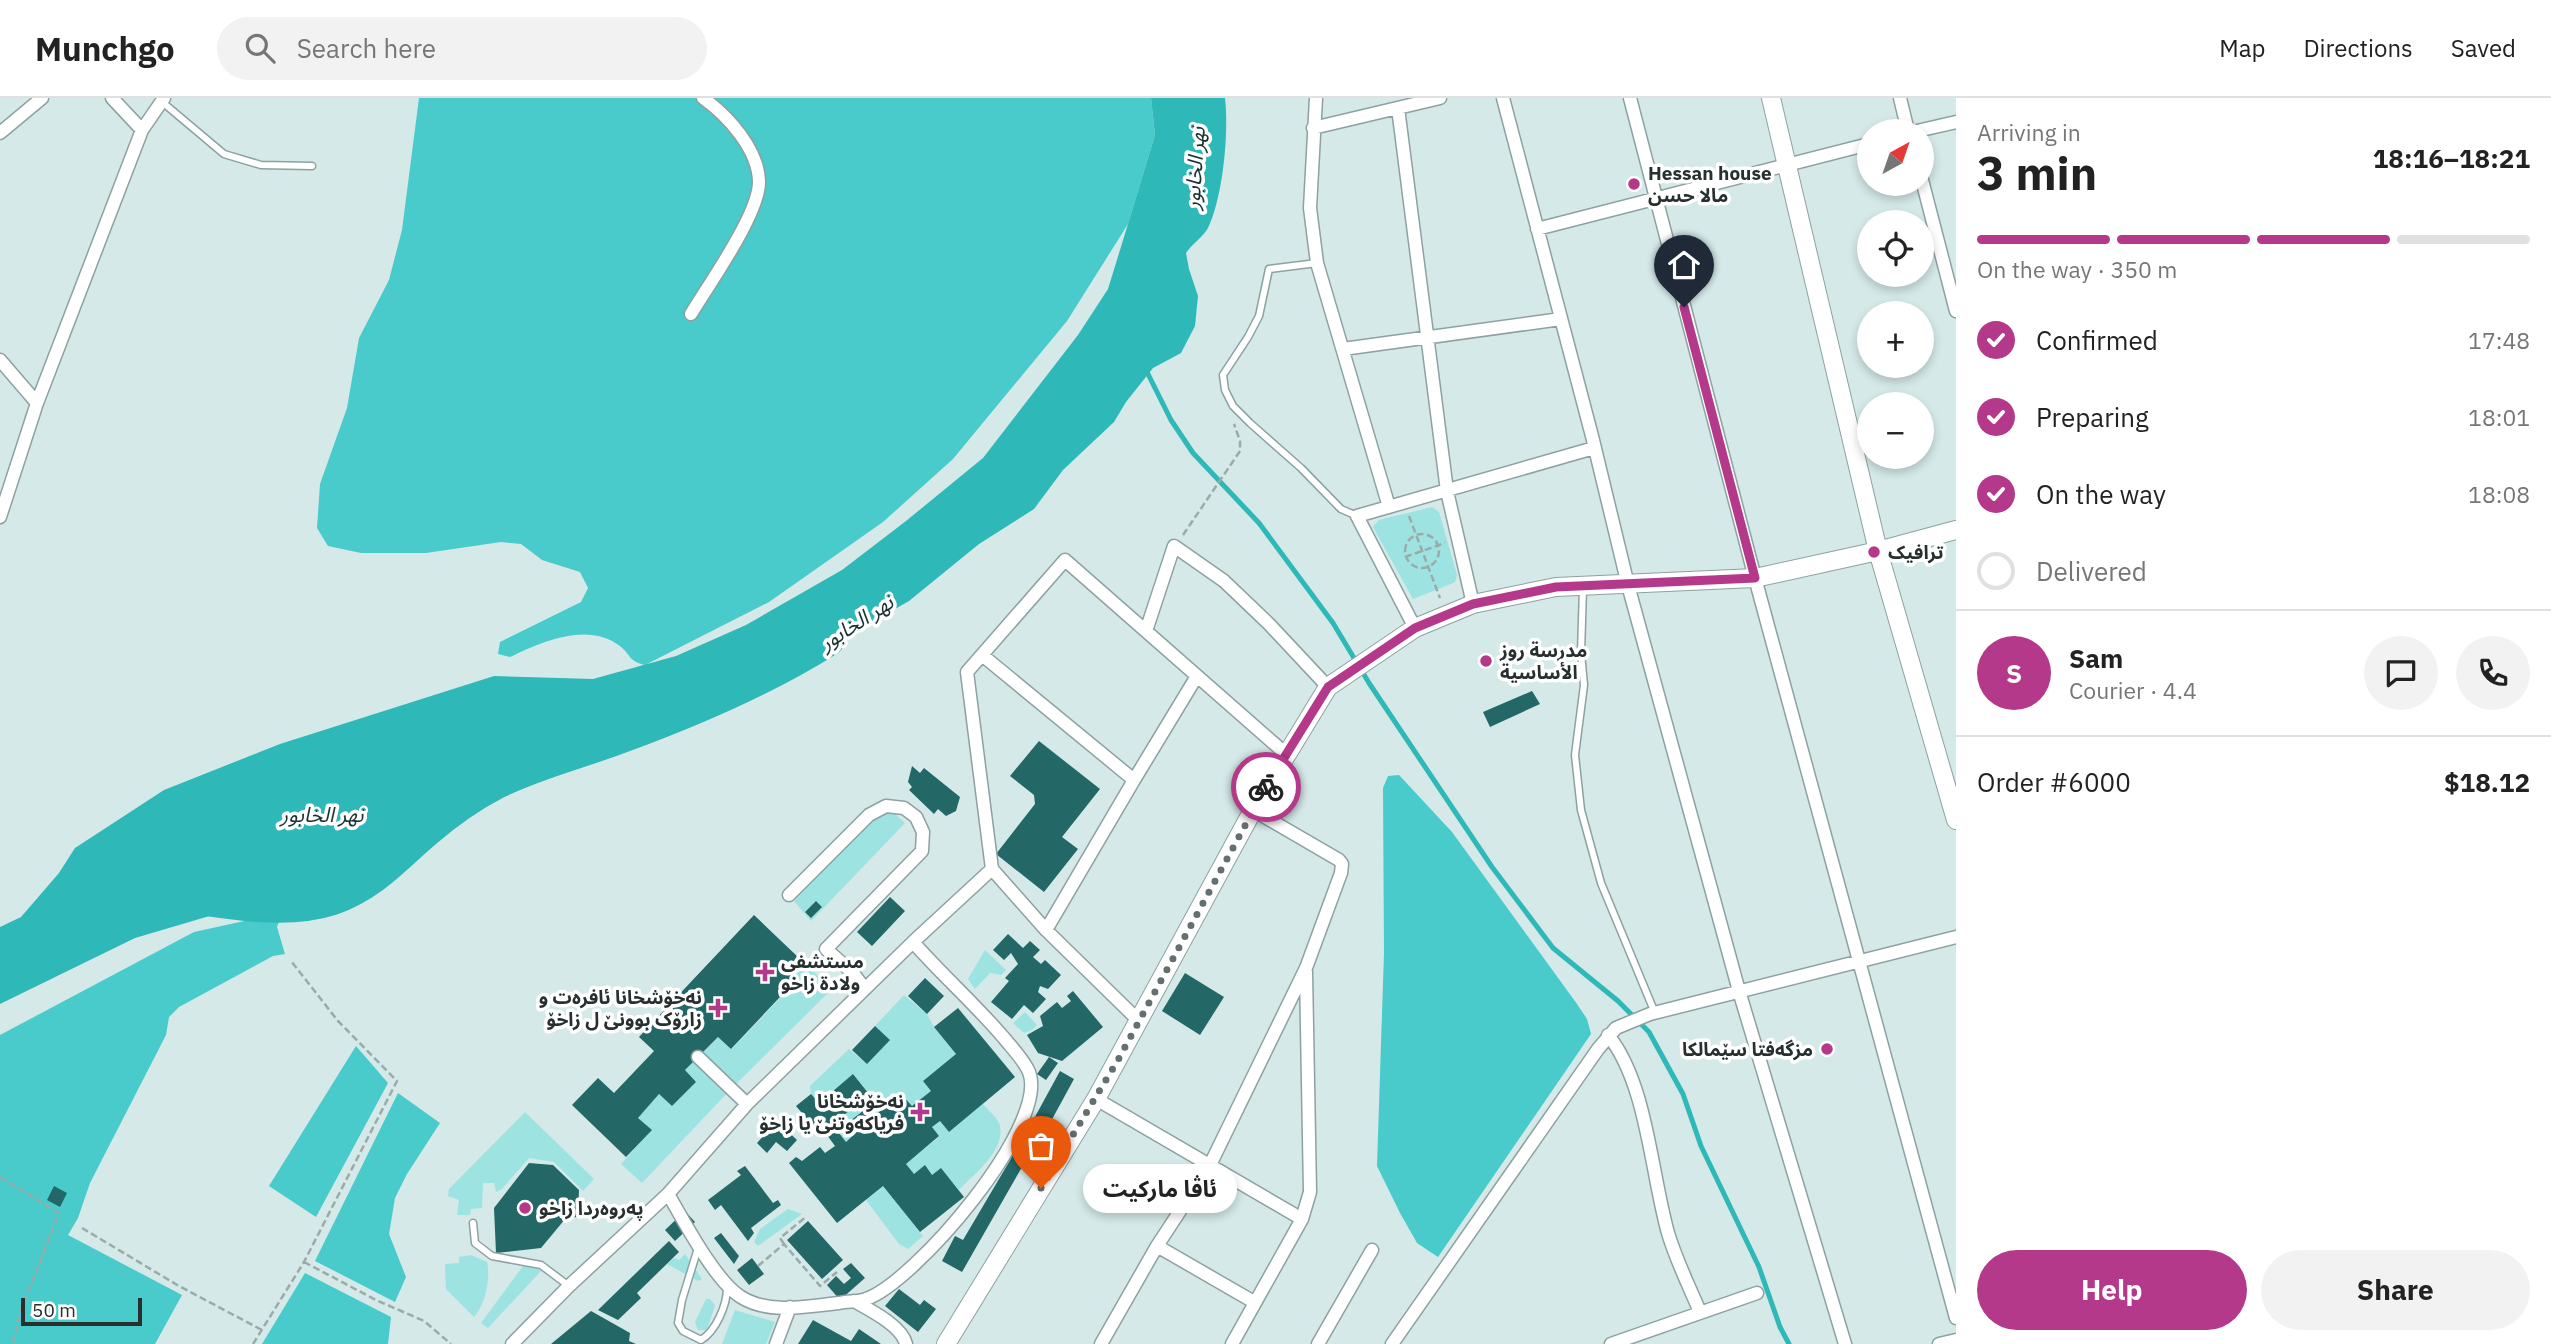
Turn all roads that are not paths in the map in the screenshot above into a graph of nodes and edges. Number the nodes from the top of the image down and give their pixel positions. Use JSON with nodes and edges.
{"nodes":[{"id":1,"x":42,"y":98,"type":"edge"},
{"id":2,"x":112,"y":98,"type":"edge"},
{"id":3,"x":704,"y":98,"type":"edge"},
{"id":4,"x":1316,"y":98,"type":"edge"},
{"id":5,"x":1440,"y":98,"type":"edge"},
{"id":6,"x":1503,"y":98,"type":"edge"},
{"id":7,"x":1630,"y":98,"type":"edge"},
{"id":8,"x":1770,"y":98,"type":"edge"},
{"id":9,"x":1900,"y":98,"type":"edge"},
{"id":10,"x":162,"y":100,"type":"edge"},
{"id":11,"x":1389,"y":105,"type":"edge"},
{"id":12,"x":1906,"y":119,"type":"edge"},
{"id":13,"x":1956,"y":122,"type":"edge"},
{"id":14,"x":1934,"y":127,"type":"edge"},
{"id":15,"x":1313,"y":128,"type":"junction"},
{"id":16,"x":142,"y":130,"type":"junction"},
{"id":17,"x":0,"y":133,"type":"edge"},
{"id":18,"x":1857,"y":147,"type":"edge"},
{"id":19,"x":1787,"y":165,"type":"junction"},
{"id":20,"x":312,"y":166,"type":"dead end"},
{"id":21,"x":1926,"y":196,"type":"edge"},
{"id":22,"x":1655,"y":199,"type":"junction"},
{"id":23,"x":1537,"y":229,"type":"junction"},
{"id":24,"x":1317,"y":263,"type":"junction"},
{"id":25,"x":1956,"y":311,"type":"edge"},
{"id":26,"x":691,"y":314,"type":"dead end"},
{"id":27,"x":1561,"y":318,"type":"junction"},
{"id":28,"x":1426,"y":339,"type":"junction"},
{"id":29,"x":1343,"y":349,"type":"junction"},
{"id":30,"x":0,"y":360,"type":"edge"},
{"id":31,"x":37,"y":403,"type":"junction"},
{"id":32,"x":1594,"y":448,"type":"junction"},
{"id":33,"x":1447,"y":491,"type":"junction"},
{"id":34,"x":1388,"y":507,"type":"junction"},
{"id":35,"x":1357,"y":516,"type":"junction"},
{"id":36,"x":0,"y":517,"type":"edge"},
{"id":37,"x":1956,"y":530,"type":"edge"},
{"id":38,"x":1878,"y":551,"type":"junction"},
{"id":39,"x":1755,"y":578,"type":"junction"},
{"id":40,"x":1628,"y":585,"type":"junction"},
{"id":41,"x":1584,"y":586,"type":"junction"},
{"id":42,"x":1473,"y":604,"type":"junction"},
{"id":43,"x":1146,"y":631,"type":"junction"},
{"id":44,"x":1409,"y":632,"type":"junction"},
{"id":45,"x":982,"y":654,"type":"junction"},
{"id":46,"x":1197,"y":676,"type":"junction"},
{"id":47,"x":1328,"y":687,"type":"junction"},
{"id":48,"x":1286,"y":754,"type":"junction"},
{"id":49,"x":1134,"y":780,"type":"junction"},
{"id":50,"x":1253,"y":810,"type":"junction"},
{"id":51,"x":1956,"y":820,"type":"edge"},
{"id":52,"x":992,"y":869,"type":"junction"},
{"id":53,"x":789,"y":895,"type":"dead end"},
{"id":54,"x":1046,"y":930,"type":"junction"},
{"id":55,"x":1956,"y":937,"type":"edge"},
{"id":56,"x":913,"y":942,"type":"junction"},
{"id":57,"x":1861,"y":960,"type":"junction"},
{"id":58,"x":1306,"y":968,"type":"junction"},
{"id":59,"x":865,"y":989,"type":"junction"},
{"id":60,"x":1740,"y":991,"type":"junction"},
{"id":61,"x":1653,"y":1013,"type":"junction"},
{"id":62,"x":1139,"y":1021,"type":"junction"},
{"id":63,"x":1612,"y":1032,"type":"junction"},
{"id":64,"x":698,"y":1057,"type":"dead end"},
{"id":65,"x":1096,"y":1099,"type":"junction"},
{"id":66,"x":747,"y":1104,"type":"junction"},
{"id":67,"x":1210,"y":1165,"type":"junction"},
{"id":68,"x":668,"y":1194,"type":"junction"},
{"id":69,"x":1302,"y":1219,"type":"junction"},
{"id":70,"x":473,"y":1223,"type":"dead end"},
{"id":71,"x":1157,"y":1246,"type":"junction"},
{"id":72,"x":698,"y":1247,"type":"junction"},
{"id":73,"x":1372,"y":1250,"type":"dead end"},
{"id":74,"x":727,"y":1283,"type":"junction"},
{"id":75,"x":569,"y":1286,"type":"junction"},
{"id":76,"x":1757,"y":1293,"type":"dead end"},
{"id":77,"x":854,"y":1301,"type":"junction"},
{"id":78,"x":1254,"y":1302,"type":"junction"},
{"id":79,"x":790,"y":1307,"type":"junction"},
{"id":80,"x":1700,"y":1312,"type":"junction"},
{"id":81,"x":1956,"y":1318,"type":"edge"},
{"id":82,"x":1634,"y":1340,"type":"edge"},
{"id":83,"x":1956,"y":1340,"type":"edge"},
{"id":84,"x":512,"y":1344,"type":"edge"},
{"id":85,"x":776,"y":1344,"type":"edge"},
{"id":86,"x":906,"y":1344,"type":"edge"},
{"id":87,"x":946,"y":1344,"type":"edge"},
{"id":88,"x":1101,"y":1344,"type":"edge"},
{"id":89,"x":1232,"y":1344,"type":"edge"},
{"id":90,"x":1318,"y":1344,"type":"edge"},
{"id":91,"x":1392,"y":1344,"type":"edge"},
{"id":92,"x":1611,"y":1344,"type":"edge"},
{"id":93,"x":1844,"y":1344,"type":"edge"},
{"id":94,"x":1940,"y":1344,"type":"edge"}],
"edges":[{"from":1,"to":17,"type":"street"},
{"from":2,"to":16,"type":"street"},
{"from":3,"to":26,"type":"street"},
{"from":4,"to":15,"type":"street"},
{"from":5,"to":11,"type":"street"},
{"from":6,"to":23,"type":"street"},
{"from":7,"to":22,"type":"street"},
{"from":8,"to":19,"type":"street"},
{"from":9,"to":12,"type":"street"},
{"from":10,"to":16,"type":"street"},
{"from":10,"to":20,"type":"lane"},
{"from":11,"to":15,"type":"street"},
{"from":11,"to":28,"type":"street"},
{"from":13,"to":14,"type":"street"},
{"from":15,"to":24,"type":"street"},
{"from":16,"to":31,"type":"street"},
{"from":18,"to":19,"type":"street"},
{"from":19,"to":22,"type":"street"},
{"from":19,"to":38,"type":"street"},
{"from":21,"to":25,"type":"street"},
{"from":22,"to":23,"type":"street"},
{"from":22,"to":39,"type":"street"},
{"from":23,"to":27,"type":"street"},
{"from":24,"to":29,"type":"street"},
{"from":24,"to":35,"type":"lane"},
{"from":27,"to":28,"type":"street"},
{"from":27,"to":32,"type":"street"},
{"from":28,"to":29,"type":"street"},
{"from":28,"to":33,"type":"street"},
{"from":29,"to":34,"type":"street"},
{"from":30,"to":31,"type":"street"},
{"from":31,"to":36,"type":"street"},
{"from":32,"to":33,"type":"street"},
{"from":32,"to":40,"type":"street"},
{"from":33,"to":34,"type":"street"},
{"from":33,"to":42,"type":"street"},
{"from":34,"to":35,"type":"street"},
{"from":35,"to":44,"type":"street"},
{"from":37,"to":38,"type":"street"},
{"from":38,"to":39,"type":"street"},
{"from":38,"to":51,"type":"street"},
{"from":39,"to":40,"type":"street"},
{"from":39,"to":57,"type":"street"},
{"from":40,"to":41,"type":"street"},
{"from":40,"to":60,"type":"street"},
{"from":41,"to":42,"type":"street"},
{"from":41,"to":61,"type":"lane"},
{"from":42,"to":44,"type":"street"},
{"from":43,"to":45,"type":"street"},
{"from":43,"to":46,"type":"street"},
{"from":43,"to":47,"type":"street"},
{"from":44,"to":47,"type":"street"},
{"from":45,"to":49,"type":"street"},
{"from":45,"to":52,"type":"street"},
{"from":46,"to":48,"type":"street"},
{"from":46,"to":49,"type":"street"},
{"from":47,"to":48,"type":"street"},
{"from":48,"to":50,"type":"street"},
{"from":49,"to":54,"type":"street"},
{"from":50,"to":58,"type":"street"},
{"from":50,"to":62,"type":"street"},
{"from":52,"to":54,"type":"street"},
{"from":52,"to":56,"type":"street"},
{"from":53,"to":59,"type":"street"},
{"from":54,"to":62,"type":"street"},
{"from":55,"to":57,"type":"street"},
{"from":56,"to":59,"type":"street"},
{"from":56,"to":77,"type":"street"},
{"from":57,"to":60,"type":"street"},
{"from":57,"to":81,"type":"street"},
{"from":58,"to":67,"type":"street"},
{"from":58,"to":69,"type":"street"},
{"from":59,"to":66,"type":"street"},
{"from":60,"to":61,"type":"street"},
{"from":60,"to":93,"type":"street"},
{"from":61,"to":63,"type":"street"},
{"from":62,"to":65,"type":"street"},
{"from":63,"to":80,"type":"street"},
{"from":63,"to":91,"type":"street"},
{"from":64,"to":66,"type":"street"},
{"from":65,"to":67,"type":"street"},
{"from":65,"to":87,"type":"street"},
{"from":66,"to":68,"type":"street"},
{"from":67,"to":69,"type":"street"},
{"from":67,"to":71,"type":"street"},
{"from":68,"to":72,"type":"street"},
{"from":68,"to":75,"type":"street"},
{"from":69,"to":78,"type":"street"},
{"from":70,"to":75,"type":"lane"},
{"from":71,"to":78,"type":"street"},
{"from":71,"to":88,"type":"street"},
{"from":72,"to":74,"type":"street"},
{"from":72,"to":74,"type":"lane"},
{"from":73,"to":90,"type":"street"},
{"from":74,"to":79,"type":"street"},
{"from":75,"to":84,"type":"street"},
{"from":76,"to":80,"type":"street"},
{"from":77,"to":79,"type":"street"},
{"from":77,"to":86,"type":"street"},
{"from":78,"to":89,"type":"street"},
{"from":79,"to":85,"type":"street"},
{"from":80,"to":82,"type":"street"},
{"from":82,"to":92,"type":"street"},
{"from":83,"to":94,"type":"street"}]}
